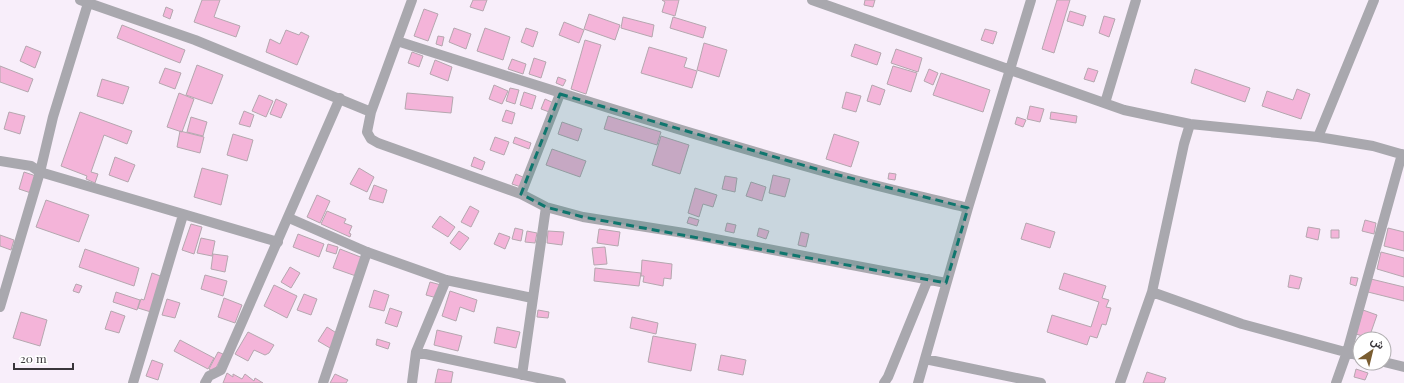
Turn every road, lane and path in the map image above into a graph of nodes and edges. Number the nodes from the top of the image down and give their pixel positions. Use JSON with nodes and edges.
{"nodes":[{"id":1,"x":412,"y":0,"type":"edge"},
{"id":2,"x":812,"y":0,"type":"edge"},
{"id":3,"x":1032,"y":0,"type":"edge"},
{"id":4,"x":1136,"y":0,"type":"edge"},
{"id":5,"x":1374,"y":0,"type":"edge"},
{"id":6,"x":86,"y":1,"type":"edge"},
{"id":7,"x":397,"y":41,"type":"junction"},
{"id":8,"x":1010,"y":68,"type":"junction"},
{"id":9,"x":560,"y":94,"type":"junction"},
{"id":10,"x":340,"y":98,"type":"junction"},
{"id":11,"x":1105,"y":103,"type":"junction"},
{"id":12,"x":371,"y":112,"type":"junction"},
{"id":13,"x":1190,"y":124,"type":"junction"},
{"id":14,"x":1318,"y":137,"type":"junction"},
{"id":15,"x":1403,"y":155,"type":"edge"},
{"id":16,"x":0,"y":161,"type":"edge"},
{"id":17,"x":40,"y":172,"type":"junction"},
{"id":18,"x":521,"y":194,"type":"junction"},
{"id":19,"x":546,"y":207,"type":"junction"},
{"id":20,"x":968,"y":208,"type":"junction"},
{"id":21,"x":184,"y":215,"type":"junction"},
{"id":22,"x":289,"y":218,"type":"junction"},
{"id":23,"x":278,"y":242,"type":"junction"},
{"id":24,"x":367,"y":252,"type":"junction"},
{"id":25,"x":928,"y":279,"type":"junction"},
{"id":26,"x":446,"y":280,"type":"junction"},
{"id":27,"x":946,"y":283,"type":"junction"},
{"id":28,"x":1152,"y":292,"type":"junction"},
{"id":29,"x":532,"y":298,"type":"junction"},
{"id":30,"x":0,"y":307,"type":"edge"},
{"id":31,"x":416,"y":352,"type":"junction"},
{"id":32,"x":1347,"y":352,"type":"junction"},
{"id":33,"x":1352,"y":354,"type":"edge"},
{"id":34,"x":925,"y":359,"type":"junction"},
{"id":35,"x":1392,"y":364,"type":"edge"},
{"id":36,"x":1404,"y":367,"type":"edge"},
{"id":37,"x":522,"y":375,"type":"junction"},
{"id":38,"x":133,"y":383,"type":"edge"},
{"id":39,"x":205,"y":383,"type":"edge"},
{"id":40,"x":323,"y":383,"type":"edge"},
{"id":41,"x":412,"y":383,"type":"edge"},
{"id":42,"x":561,"y":383,"type":"edge"},
{"id":43,"x":884,"y":383,"type":"edge"},
{"id":44,"x":918,"y":383,"type":"edge"},
{"id":45,"x":1041,"y":383,"type":"edge"},
{"id":46,"x":1120,"y":383,"type":"edge"},
{"id":47,"x":1336,"y":383,"type":"edge"}],
"edges":[{"from":1,"to":7,"type":"street"},
{"from":2,"to":8,"type":"street"},
{"from":3,"to":8,"type":"street"},
{"from":4,"to":11,"type":"street"},
{"from":5,"to":14,"type":"street"},
{"from":6,"to":10,"type":"street"},
{"from":6,"to":17,"type":"street"},
{"from":7,"to":9,"type":"street"},
{"from":7,"to":12,"type":"street"},
{"from":8,"to":11,"type":"street"},
{"from":8,"to":20,"type":"street"},
{"from":9,"to":18,"type":"street"},
{"from":9,"to":20,"type":"street"},
{"from":10,"to":12,"type":"street"},
{"from":10,"to":22,"type":"street"},
{"from":11,"to":13,"type":"street"},
{"from":12,"to":18,"type":"street"},
{"from":13,"to":14,"type":"street"},
{"from":13,"to":28,"type":"street"},
{"from":14,"to":15,"type":"street"},
{"from":15,"to":32,"type":"street"},
{"from":16,"to":17,"type":"street"},
{"from":17,"to":21,"type":"street"},
{"from":17,"to":30,"type":"street"},
{"from":18,"to":19,"type":"street"},
{"from":19,"to":25,"type":"street"},
{"from":19,"to":29,"type":"street"},
{"from":20,"to":27,"type":"street"},
{"from":21,"to":23,"type":"street"},
{"from":21,"to":38,"type":"street"},
{"from":22,"to":23,"type":"street"},
{"from":22,"to":24,"type":"street"},
{"from":23,"to":39,"type":"street"},
{"from":24,"to":26,"type":"street"},
{"from":24,"to":40,"type":"street"},
{"from":25,"to":27,"type":"street"},
{"from":25,"to":43,"type":"street"},
{"from":26,"to":29,"type":"street"},
{"from":26,"to":31,"type":"street"},
{"from":27,"to":34,"type":"street"},
{"from":28,"to":32,"type":"street"},
{"from":28,"to":46,"type":"street"},
{"from":29,"to":37,"type":"street"},
{"from":31,"to":37,"type":"street"},
{"from":31,"to":41,"type":"street"},
{"from":32,"to":33,"type":"street"},
{"from":32,"to":47,"type":"street"},
{"from":34,"to":44,"type":"street"},
{"from":34,"to":45,"type":"street"},
{"from":35,"to":36,"type":"street"},
{"from":37,"to":42,"type":"street"}]}
